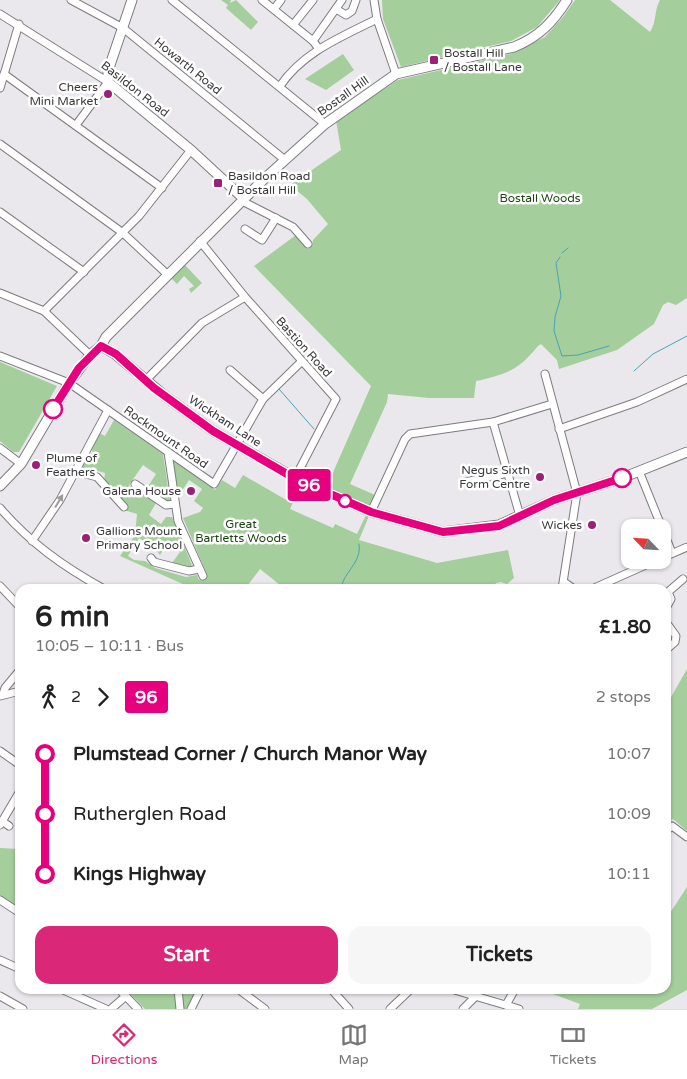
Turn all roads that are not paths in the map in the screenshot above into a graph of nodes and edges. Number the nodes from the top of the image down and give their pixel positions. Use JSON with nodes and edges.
{"nodes":[{"id":1,"x":71,"y":0,"type":"edge"},
{"id":2,"x":132,"y":0,"type":"edge"},
{"id":3,"x":172,"y":0,"type":"edge"},
{"id":4,"x":262,"y":0,"type":"edge"},
{"id":5,"x":281,"y":0,"type":"edge"},
{"id":6,"x":313,"y":0,"type":"edge"},
{"id":7,"x":342,"y":0,"type":"edge"},
{"id":8,"x":356,"y":0,"type":"edge"},
{"id":9,"x":374,"y":0,"type":"edge"},
{"id":10,"x":567,"y":0,"type":"edge"},
{"id":11,"x":274,"y":9,"type":"junction"},
{"id":12,"x":336,"y":9,"type":"junction"},
{"id":13,"x":0,"y":14,"type":"edge"},
{"id":14,"x":377,"y":20,"type":"junction"},
{"id":15,"x":19,"y":24,"type":"junction"},
{"id":16,"x":293,"y":25,"type":"junction"},
{"id":17,"x":123,"y":28,"type":"junction"},
{"id":18,"x":313,"y":40,"type":"junction"},
{"id":19,"x":319,"y":49,"type":"junction"},
{"id":20,"x":4,"y":74,"type":"junction"},
{"id":21,"x":396,"y":74,"type":"junction"},
{"id":22,"x":108,"y":82,"type":"junction"},
{"id":23,"x":280,"y":86,"type":"junction"},
{"id":24,"x":0,"y":88,"type":"edge"},
{"id":25,"x":325,"y":124,"type":"junction"},
{"id":26,"x":76,"y":125,"type":"junction"},
{"id":27,"x":0,"y":144,"type":"edge"},
{"id":28,"x":191,"y":150,"type":"junction"},
{"id":29,"x":285,"y":160,"type":"junction"},
{"id":30,"x":162,"y":188,"type":"junction"},
{"id":31,"x":243,"y":200,"type":"junction"},
{"id":32,"x":0,"y":212,"type":"edge"},
{"id":33,"x":276,"y":218,"type":"junction"},
{"id":34,"x":245,"y":229,"type":"dead end"},
{"id":35,"x":123,"y":233,"type":"junction"},
{"id":36,"x":200,"y":241,"type":"junction"},
{"id":37,"x":308,"y":244,"type":"dead end"},
{"id":38,"x":84,"y":272,"type":"junction"},
{"id":39,"x":168,"y":275,"type":"junction"},
{"id":40,"x":0,"y":293,"type":"edge"},
{"id":41,"x":245,"y":296,"type":"junction"},
{"id":42,"x":44,"y":311,"type":"junction"},
{"id":43,"x":101,"y":346,"type":"junction"},
{"id":44,"x":90,"y":355,"type":"junction"},
{"id":45,"x":0,"y":356,"type":"edge"},
{"id":46,"x":301,"y":362,"type":"junction"},
{"id":47,"x":230,"y":370,"type":"dead end"},
{"id":48,"x":545,"y":374,"type":"dead end"},
{"id":49,"x":687,"y":379,"type":"edge"},
{"id":50,"x":145,"y":381,"type":"junction"},
{"id":51,"x":69,"y":384,"type":"junction"},
{"id":52,"x":263,"y":399,"type":"junction"},
{"id":53,"x":552,"y":404,"type":"junction"},
{"id":54,"x":108,"y":410,"type":"junction"},
{"id":55,"x":493,"y":422,"type":"junction"},
{"id":56,"x":559,"y":429,"type":"junction"},
{"id":57,"x":235,"y":446,"type":"junction"},
{"id":58,"x":0,"y":448,"type":"edge"},
{"id":59,"x":168,"y":452,"type":"junction"},
{"id":60,"x":687,"y":452,"type":"edge"},
{"id":61,"x":21,"y":464,"type":"junction"},
{"id":62,"x":75,"y":471,"type":"junction"},
{"id":63,"x":640,"y":471,"type":"junction"},
{"id":64,"x":508,"y":473,"type":"junction"},
{"id":65,"x":294,"y":478,"type":"junction"},
{"id":66,"x":465,"y":482,"type":"dead end"},
{"id":67,"x":135,"y":484,"type":"dead end"},
{"id":68,"x":0,"y":486,"type":"edge"},
{"id":69,"x":577,"y":493,"type":"junction"},
{"id":70,"x":175,"y":504,"type":"junction"},
{"id":71,"x":124,"y":507,"type":"dead end"},
{"id":72,"x":0,"y":508,"type":"edge"},
{"id":73,"x":371,"y":512,"type":"junction"},
{"id":74,"x":520,"y":516,"type":"junction"},
{"id":75,"x":659,"y":519,"type":"edge"},
{"id":76,"x":32,"y":542,"type":"junction"},
{"id":77,"x":687,"y":546,"type":"edge"},
{"id":78,"x":672,"y":553,"type":"edge"},
{"id":79,"x":151,"y":558,"type":"dead end"},
{"id":80,"x":637,"y":569,"type":"edge"},
{"id":81,"x":683,"y":579,"type":"dead end"},
{"id":82,"x":92,"y":582,"type":"joint"},
{"id":83,"x":95,"y":584,"type":"edge"},
{"id":84,"x":563,"y":584,"type":"edge"},
{"id":85,"x":603,"y":584,"type":"edge"},
{"id":86,"x":0,"y":586,"type":"edge"},
{"id":87,"x":671,"y":589,"type":"edge"},
{"id":88,"x":15,"y":602,"type":"edge"},
{"id":89,"x":671,"y":629,"type":"edge"},
{"id":90,"x":671,"y":646,"type":"edge"},
{"id":91,"x":15,"y":676,"type":"edge"},
{"id":92,"x":15,"y":692,"type":"edge"},
{"id":93,"x":1,"y":695,"type":"edge"},
{"id":94,"x":0,"y":750,"type":"edge"},
{"id":95,"x":15,"y":761,"type":"edge"},
{"id":96,"x":15,"y":799,"type":"edge"},
{"id":97,"x":1,"y":823,"type":"edge"},
{"id":98,"x":9,"y":826,"type":"dead end"},
{"id":99,"x":671,"y":827,"type":"edge"},
{"id":100,"x":687,"y":837,"type":"edge"},
{"id":101,"x":0,"y":900,"type":"edge"},
{"id":102,"x":15,"y":910,"type":"edge"},
{"id":103,"x":0,"y":960,"type":"edge"},
{"id":104,"x":15,"y":966,"type":"edge"},
{"id":105,"x":72,"y":994,"type":"edge"},
{"id":106,"x":178,"y":994,"type":"edge"},
{"id":107,"x":198,"y":994,"type":"edge"},
{"id":108,"x":245,"y":994,"type":"edge"},
{"id":109,"x":336,"y":994,"type":"edge"},
{"id":110,"x":406,"y":994,"type":"edge"},
{"id":111,"x":476,"y":994,"type":"edge"},
{"id":112,"x":483,"y":994,"type":"edge"},
{"id":113,"x":512,"y":994,"type":"edge"},
{"id":114,"x":0,"y":996,"type":"edge"},
{"id":115,"x":126,"y":996,"type":"joint"},
{"id":116,"x":506,"y":1004,"type":"junction"},
{"id":117,"x":23,"y":1009,"type":"edge"},
{"id":118,"x":106,"y":1009,"type":"edge"},
{"id":119,"x":111,"y":1009,"type":"edge"},
{"id":120,"x":138,"y":1009,"type":"edge"},
{"id":121,"x":180,"y":1009,"type":"edge"},
{"id":122,"x":191,"y":1009,"type":"edge"},
{"id":123,"x":265,"y":1009,"type":"edge"},
{"id":124,"x":349,"y":1009,"type":"edge"},
{"id":125,"x":390,"y":1009,"type":"edge"},
{"id":126,"x":463,"y":1009,"type":"edge"},
{"id":127,"x":519,"y":1009,"type":"edge"}],
"edges":[{"from":1,"to":17,"type":"street","name":"Howarth Road"},
{"from":2,"to":17,"type":"main road"},
{"from":3,"to":23,"type":"street"},
{"from":4,"to":11,"type":"street"},
{"from":5,"to":11,"type":"street"},
{"from":6,"to":16,"type":"street"},
{"from":7,"to":12,"type":"street"},
{"from":8,"to":12,"type":"street"},
{"from":9,"to":14,"type":"street"},
{"from":10,"to":21,"type":"main road","name":"Bostall Hill"},
{"from":11,"to":16,"type":"street"},
{"from":12,"to":18,"type":"street"},
{"from":13,"to":15,"type":"street","name":"Basildon Road"},
{"from":14,"to":19,"type":"street"},
{"from":14,"to":21,"type":"street"},
{"from":15,"to":20,"type":"street"},
{"from":15,"to":22,"type":"street","name":"Basildon Road"},
{"from":16,"to":18,"type":"street"},
{"from":17,"to":22,"type":"main road"},
{"from":17,"to":29,"type":"street","name":"Howarth Road"},
{"from":18,"to":19,"type":"street"},
{"from":19,"to":23,"type":"street"},
{"from":20,"to":24,"type":"street"},
{"from":20,"to":26,"type":"street"},
{"from":21,"to":25,"type":"main road","name":"Bostall Hill"},
{"from":22,"to":26,"type":"street"},
{"from":22,"to":28,"type":"main road","name":"Basildon Road"},
{"from":23,"to":25,"type":"street"},
{"from":25,"to":29,"type":"main road","name":"Bostall Hill"},
{"from":26,"to":30,"type":"street"},
{"from":27,"to":35,"type":"street"},
{"from":28,"to":30,"type":"street"},
{"from":28,"to":31,"type":"main road","name":"Basildon Road"},
{"from":29,"to":31,"type":"main road","name":"Bostall Hill"},
{"from":30,"to":35,"type":"street"},
{"from":31,"to":33,"type":"street"},
{"from":31,"to":36,"type":"main road","name":"Bostall Hill"},
{"from":32,"to":38,"type":"street"},
{"from":33,"to":34,"type":"street"},
{"from":33,"to":37,"type":"street"},
{"from":35,"to":38,"type":"street"},
{"from":35,"to":39,"type":"street"},
{"from":36,"to":39,"type":"main road","name":"Bostall Hill"},
{"from":36,"to":41,"type":"street","name":"Bastion Road"},
{"from":38,"to":42,"type":"street"},
{"from":39,"to":43,"type":"main road","name":"Bostall Hill"},
{"from":40,"to":42,"type":"street"},
{"from":41,"to":46,"type":"street","name":"Bastion Road"},
{"from":41,"to":50,"type":"street"},
{"from":42,"to":44,"type":"street"},
{"from":43,"to":44,"type":"main road","name":"Bostall Hill"},
{"from":43,"to":50,"type":"main road","name":"Wickham Lane"},
{"from":44,"to":51,"type":"main road","name":"Bostall Hill"},
{"from":45,"to":51,"type":"street","name":"Rockmount Road"},
{"from":46,"to":52,"type":"street"},
{"from":46,"to":65,"type":"street","name":"Bastion Road"},
{"from":47,"to":52,"type":"street"},
{"from":48,"to":53,"type":"street"},
{"from":49,"to":56,"type":"street"},
{"from":50,"to":57,"type":"main road","name":"Wickham Lane"},
{"from":51,"to":54,"type":"street","name":"Rockmount Road"},
{"from":51,"to":61,"type":"main road","name":"Bostall Hill"},
{"from":52,"to":57,"type":"street"},
{"from":53,"to":55,"type":"street"},
{"from":53,"to":56,"type":"street"},
{"from":54,"to":59,"type":"street","name":"Rockmount Road"},
{"from":54,"to":62,"type":"street"},
{"from":55,"to":64,"type":"street"},
{"from":55,"to":73,"type":"street"},
{"from":56,"to":69,"type":"street"},
{"from":57,"to":59,"type":"street","name":"Rockmount Road"},
{"from":57,"to":65,"type":"main road","name":"Wickham Lane"},
{"from":58,"to":61,"type":"street"},
{"from":59,"to":70,"type":"street"},
{"from":60,"to":63,"type":"main road","name":"Wickham Lane"},
{"from":61,"to":68,"type":"main road","name":"Bostall Hill"},
{"from":62,"to":71,"type":"street"},
{"from":76,"to":62,"type":"street","one_way":true},
{"from":63,"to":69,"type":"main road","name":"Wickham Lane"},
{"from":63,"to":75,"type":"street"},
{"from":64,"to":66,"type":"street"},
{"from":64,"to":74,"type":"street"},
{"from":65,"to":73,"type":"main road","name":"Wickham Lane"},
{"from":67,"to":70,"type":"street"},
{"from":69,"to":74,"type":"main road","name":"Wickham Lane"},
{"from":69,"to":84,"type":"street"},
{"from":70,"to":79,"type":"street"},
{"from":72,"to":76,"type":"street"},
{"from":73,"to":74,"type":"main road","name":"Wickham Lane"},
{"from":76,"to":82,"type":"street"},
{"from":77,"to":78,"type":"street"},
{"from":80,"to":85,"type":"street"},
{"from":81,"to":87,"type":"street"},
{"from":82,"to":83,"type":"street"},
{"from":86,"to":88,"type":"street"},
{"from":89,"to":90,"type":"street"},
{"from":91,"to":93,"type":"street"},
{"from":92,"to":93,"type":"street"},
{"from":94,"to":95,"type":"street"},
{"from":96,"to":97,"type":"street"},
{"from":97,"to":98,"type":"street"},
{"from":99,"to":100,"type":"street"},
{"from":101,"to":102,"type":"street"},
{"from":103,"to":104,"type":"street"},
{"from":105,"to":118,"type":"street"},
{"from":106,"to":121,"type":"street"},
{"from":107,"to":122,"type":"street"},
{"from":108,"to":123,"type":"street"},
{"from":109,"to":124,"type":"street"},
{"from":110,"to":125,"type":"street"},
{"from":111,"to":126,"type":"street"},
{"from":112,"to":116,"type":"street"},
{"from":113,"to":116,"type":"street"},
{"from":114,"to":117,"type":"street"},
{"from":115,"to":119,"type":"street"},
{"from":115,"to":120,"type":"street"},
{"from":116,"to":127,"type":"street"}]}
